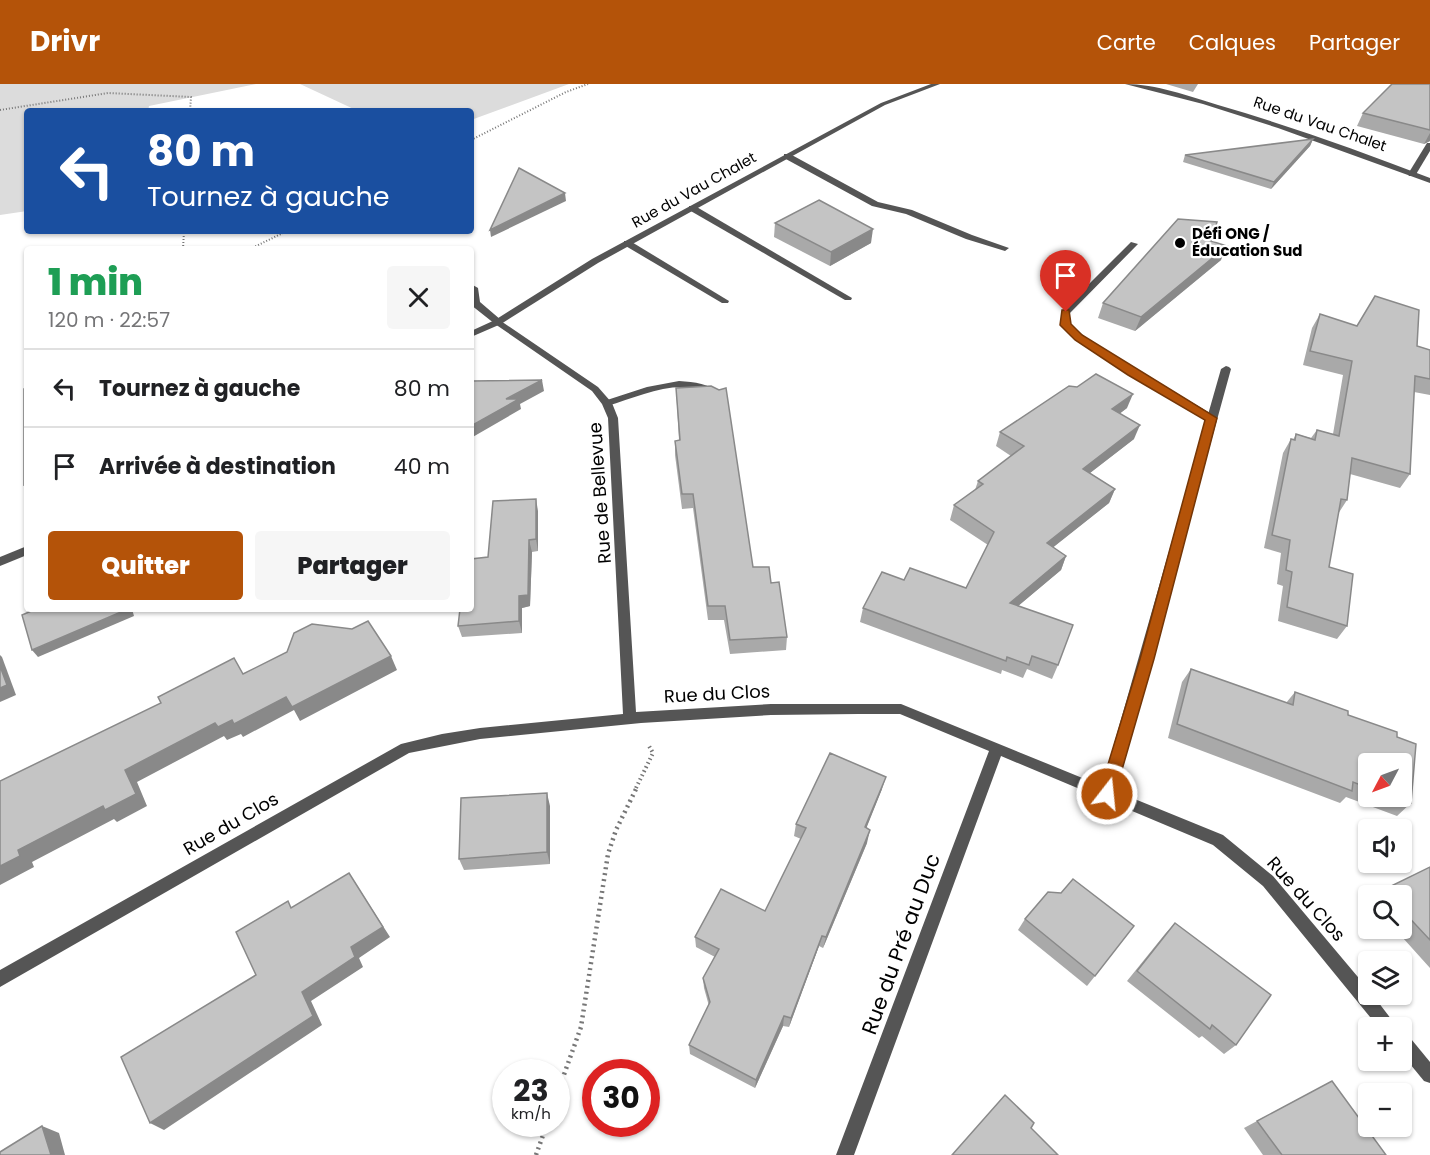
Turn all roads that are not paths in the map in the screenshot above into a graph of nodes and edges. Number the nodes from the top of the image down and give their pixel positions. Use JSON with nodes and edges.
{"nodes":[{"id":1,"x":937,"y":84,"type":"edge"},
{"id":2,"x":1128,"y":84,"type":"edge"},
{"id":3,"x":1430,"y":146,"type":"edge"},
{"id":4,"x":787,"y":156,"type":"junction"},
{"id":5,"x":1412,"y":174,"type":"junction"},
{"id":6,"x":1430,"y":181,"type":"edge"},
{"id":7,"x":692,"y":208,"type":"junction"},
{"id":8,"x":627,"y":243,"type":"junction"},
{"id":9,"x":1134,"y":244,"type":"dead end"},
{"id":10,"x":1005,"y":248,"type":"dead end"},
{"id":11,"x":848,"y":298,"type":"dead end"},
{"id":12,"x":725,"y":301,"type":"dead end"},
{"id":13,"x":474,"y":303,"type":"edge"},
{"id":14,"x":498,"y":322,"type":"junction"},
{"id":15,"x":474,"y":333,"type":"edge"},
{"id":16,"x":1226,"y":369,"type":"dead end"},
{"id":17,"x":720,"y":400,"type":"edge"},
{"id":18,"x":607,"y":403,"type":"junction"},
{"id":19,"x":1211,"y":418,"type":"junction"},
{"id":20,"x":24,"y":551,"type":"edge"},
{"id":21,"x":0,"y":562,"type":"edge"},
{"id":22,"x":630,"y":717,"type":"junction"},
{"id":23,"x":997,"y":748,"type":"junction"},
{"id":24,"x":1107,"y":794,"type":"junction"},
{"id":25,"x":0,"y":979,"type":"edge"},
{"id":26,"x":1381,"y":1017,"type":"edge"},
{"id":27,"x":1412,"y":1053,"type":"edge"},
{"id":28,"x":1430,"y":1075,"type":"edge"},
{"id":29,"x":845,"y":1155,"type":"edge"}],
"edges":[{"from":1,"to":4,"type":"street","name":"Rue du Vau Chalet"},
{"from":2,"to":5,"type":"street","name":"Rue du Vau Chalet"},
{"from":3,"to":5,"type":"street"},
{"from":4,"to":7,"type":"street","name":"Rue du Vau Chalet"},
{"from":4,"to":10,"type":"street"},
{"from":5,"to":6,"type":"street","name":"Rue du Vau Chalet"},
{"from":7,"to":8,"type":"street","name":"Rue du Vau Chalet"},
{"from":7,"to":11,"type":"street"},
{"from":8,"to":12,"type":"street"},
{"from":8,"to":14,"type":"street","name":"Rue du Vau Chalet"},
{"from":9,"to":19,"type":"street"},
{"from":13,"to":14,"type":"street","name":"Rue de Bellevue"},
{"from":14,"to":15,"type":"street","name":"Rue du Vau Chalet"},
{"from":14,"to":18,"type":"street","name":"Rue de Bellevue"},
{"from":16,"to":19,"type":"street"},
{"from":17,"to":18,"type":"street"},
{"from":18,"to":22,"type":"street","name":"Rue de Bellevue"},
{"from":19,"to":24,"type":"street"},
{"from":20,"to":21,"type":"street"},
{"from":22,"to":23,"type":"street","name":"Rue du Clos"},
{"from":22,"to":25,"type":"street","name":"Rue du Clos"},
{"from":23,"to":24,"type":"street","name":"Rue du Clos"},
{"from":23,"to":29,"type":"street","name":"Rue du Pré au Duc"},
{"from":24,"to":26,"type":"street","name":"Rue du Clos"},
{"from":27,"to":28,"type":"street"}]}
